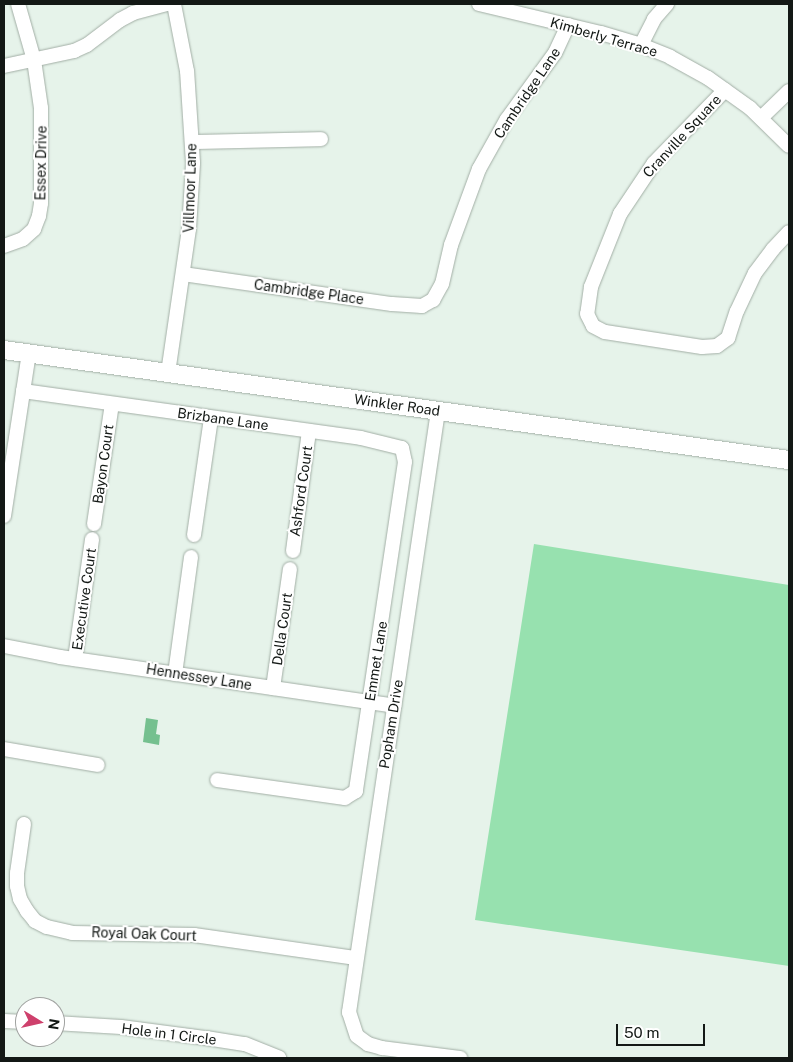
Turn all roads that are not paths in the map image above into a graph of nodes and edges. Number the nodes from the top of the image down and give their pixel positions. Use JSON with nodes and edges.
{"nodes":[{"id":1,"x":18,"y":4,"type":"edge"},
{"id":2,"x":167,"y":4,"type":"edge"},
{"id":3,"x":174,"y":4,"type":"edge"},
{"id":4,"x":480,"y":4,"type":"edge"},
{"id":5,"x":667,"y":4,"type":"edge"},
{"id":6,"x":500,"y":6,"type":"edge"},
{"id":7,"x":568,"y":26,"type":"junction"},
{"id":8,"x":641,"y":45,"type":"junction"},
{"id":9,"x":34,"y":60,"type":"junction"},
{"id":10,"x":4,"y":66,"type":"edge"},
{"id":11,"x":725,"y":90,"type":"junction"},
{"id":12,"x":789,"y":91,"type":"edge"},
{"id":13,"x":761,"y":118,"type":"junction"},
{"id":14,"x":321,"y":139,"type":"dead end"},
{"id":15,"x":192,"y":142,"type":"junction"},
{"id":16,"x":789,"y":146,"type":"edge"},
{"id":17,"x":789,"y":232,"type":"edge"},
{"id":18,"x":4,"y":246,"type":"edge"},
{"id":19,"x":183,"y":274,"type":"junction"},
{"id":20,"x":433,"y":300,"type":"joint"},
{"id":21,"x":4,"y":350,"type":"edge"},
{"id":22,"x":29,"y":353,"type":"junction"},
{"id":23,"x":168,"y":373,"type":"junction"},
{"id":24,"x":23,"y":392,"type":"junction"},
{"id":25,"x":112,"y":404,"type":"junction"},
{"id":26,"x":438,"y":411,"type":"junction"},
{"id":27,"x":211,"y":418,"type":"junction"},
{"id":28,"x":310,"y":431,"type":"junction"},
{"id":29,"x":789,"y":460,"type":"edge"},
{"id":30,"x":404,"y":468,"type":"joint"},
{"id":31,"x":4,"y":516,"type":"edge"},
{"id":32,"x":94,"y":524,"type":"dead end"},
{"id":33,"x":194,"y":535,"type":"dead end"},
{"id":34,"x":92,"y":539,"type":"dead end"},
{"id":35,"x":293,"y":551,"type":"dead end"},
{"id":36,"x":191,"y":557,"type":"dead end"},
{"id":37,"x":290,"y":569,"type":"dead end"},
{"id":38,"x":4,"y":646,"type":"edge"},
{"id":39,"x":75,"y":659,"type":"junction"},
{"id":40,"x":175,"y":674,"type":"junction"},
{"id":41,"x":273,"y":688,"type":"junction"},
{"id":42,"x":369,"y":703,"type":"junction"},
{"id":43,"x":394,"y":706,"type":"junction"},
{"id":44,"x":4,"y":749,"type":"edge"},
{"id":45,"x":98,"y":765,"type":"dead end"},
{"id":46,"x":217,"y":780,"type":"dead end"},
{"id":47,"x":24,"y":824,"type":"dead end"},
{"id":48,"x":356,"y":958,"type":"junction"},
{"id":49,"x":65,"y":1024,"type":"edge"},
{"id":50,"x":279,"y":1058,"type":"edge"},
{"id":51,"x":460,"y":1058,"type":"edge"}],
"edges":[{"from":1,"to":9,"type":"street","name":"Essex Drive"},
{"from":2,"to":9,"type":"street"},
{"from":3,"to":15,"type":"street","name":"Villmoor Lane"},
{"from":4,"to":6,"type":"street","name":"Kimberly Terrace"},
{"from":5,"to":8,"type":"street"},
{"from":6,"to":7,"type":"street","name":"Kimberly Terrace"},
{"from":7,"to":8,"type":"street","name":"Kimberly Terrace"},
{"from":7,"to":20,"type":"street","name":"Cambridge Lane"},
{"from":8,"to":11,"type":"street","name":"Kimberly Terrace"},
{"from":9,"to":10,"type":"street"},
{"from":9,"to":18,"type":"street","name":"Essex Drive"},
{"from":11,"to":13,"type":"street","name":"Kimberly Terrace"},
{"from":11,"to":17,"type":"street","name":"Cranville Square"},
{"from":12,"to":13,"type":"street"},
{"from":13,"to":16,"type":"street","name":"Kimberly Terrace"},
{"from":14,"to":15,"type":"street"},
{"from":15,"to":19,"type":"street","name":"Villmoor Lane"},
{"from":19,"to":20,"type":"street","name":"Cambridge Place"},
{"from":19,"to":23,"type":"street","name":"Villmoor Lane"},
{"from":21,"to":22,"type":"street","name":"Winkler Road"},
{"from":22,"to":23,"type":"street","name":"Winkler Road"},
{"from":22,"to":24,"type":"street"},
{"from":23,"to":26,"type":"street","name":"Winkler Road"},
{"from":24,"to":25,"type":"street","name":"Brizbane Lane"},
{"from":24,"to":31,"type":"street"},
{"from":25,"to":27,"type":"street","name":"Brizbane Lane"},
{"from":25,"to":32,"type":"street","name":"Bayon Court"},
{"from":26,"to":29,"type":"street","name":"Winkler Road"},
{"from":26,"to":43,"type":"street","name":"Popham Drive"},
{"from":27,"to":28,"type":"street","name":"Brizbane Lane"},
{"from":27,"to":33,"type":"street"},
{"from":28,"to":30,"type":"street","name":"Brizbane Lane"},
{"from":28,"to":35,"type":"street","name":"Ashford Court"},
{"from":30,"to":42,"type":"street","name":"Emmet Lane"},
{"from":34,"to":39,"type":"street","name":"Executive Court"},
{"from":36,"to":40,"type":"street"},
{"from":37,"to":41,"type":"street","name":"Della Court"},
{"from":38,"to":39,"type":"street","name":"Hennessey Lane"},
{"from":39,"to":40,"type":"street","name":"Hennessey Lane"},
{"from":40,"to":41,"type":"street","name":"Hennessey Lane"},
{"from":41,"to":42,"type":"street","name":"Hennessey Lane"},
{"from":42,"to":43,"type":"street","name":"Hennessey Lane"},
{"from":42,"to":46,"type":"street","name":"Emmet Lane"},
{"from":43,"to":48,"type":"street","name":"Popham Drive"},
{"from":44,"to":45,"type":"street"},
{"from":47,"to":48,"type":"street","name":"Royal Oak Court"},
{"from":48,"to":51,"type":"street","name":"Popham Drive"},
{"from":49,"to":50,"type":"street","name":"Hole in 1 Circle"}]}
